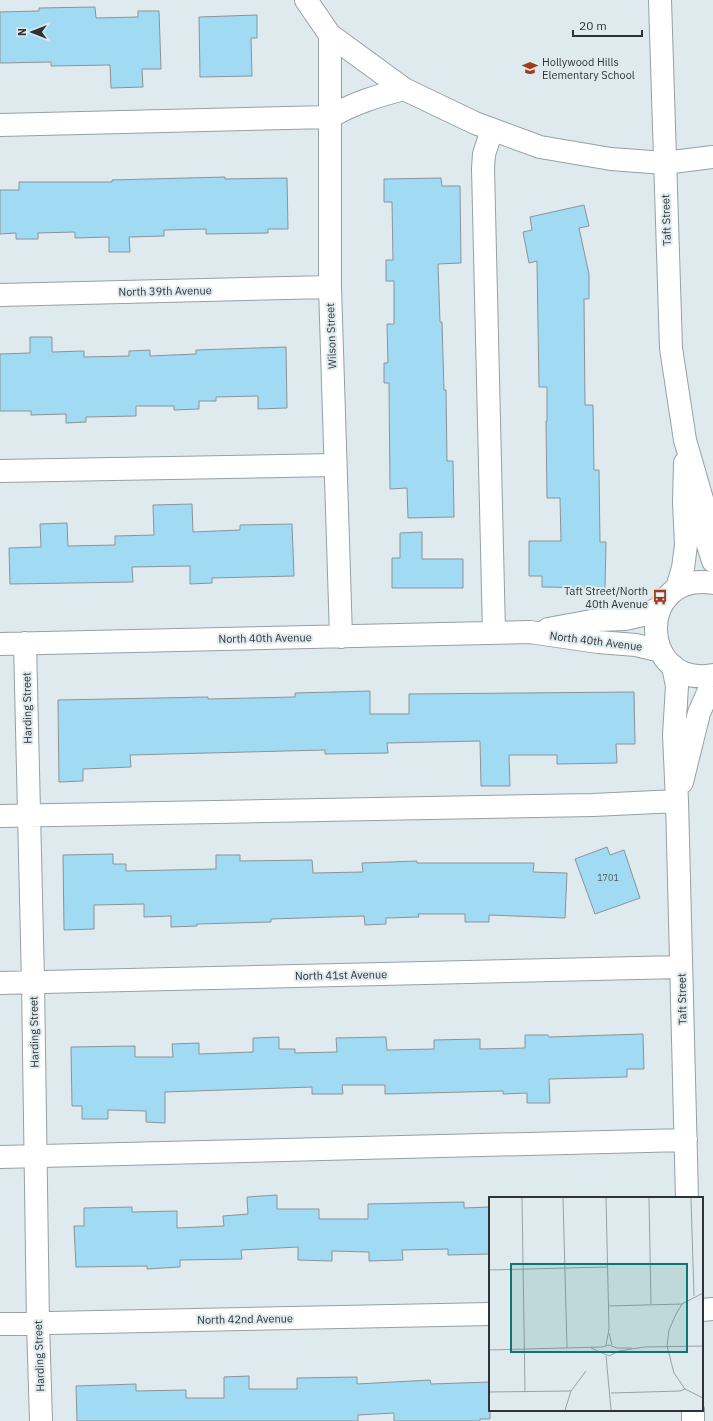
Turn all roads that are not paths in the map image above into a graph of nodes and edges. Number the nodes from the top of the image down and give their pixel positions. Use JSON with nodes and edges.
{"nodes":[{"id":1,"x":306,"y":0,"type":"edge"},
{"id":2,"x":660,"y":0,"type":"edge"},
{"id":3,"x":330,"y":35,"type":"junction"},
{"id":4,"x":404,"y":89,"type":"junction"},
{"id":5,"x":330,"y":117,"type":"junction"},
{"id":6,"x":0,"y":124,"type":"edge"},
{"id":7,"x":492,"y":130,"type":"junction"},
{"id":8,"x":713,"y":157,"type":"edge"},
{"id":9,"x":664,"y":163,"type":"junction"},
{"id":10,"x":330,"y":287,"type":"junction"},
{"id":11,"x":0,"y":295,"type":"edge"},
{"id":12,"x":685,"y":440,"type":"junction"},
{"id":13,"x":335,"y":465,"type":"junction"},
{"id":14,"x":0,"y":471,"type":"edge"},
{"id":15,"x":713,"y":561,"type":"edge"},
{"id":16,"x":713,"y":583,"type":"edge"},
{"id":17,"x":677,"y":588,"type":"junction"},
{"id":18,"x":660,"y":608,"type":"junction"},
{"id":19,"x":530,"y":632,"type":"junction"},
{"id":20,"x":494,"y":633,"type":"junction"},
{"id":21,"x":341,"y":637,"type":"junction"},
{"id":22,"x":25,"y":643,"type":"junction"},
{"id":23,"x":0,"y":644,"type":"edge"},
{"id":24,"x":667,"y":659,"type":"junction"},
{"id":25,"x":713,"y":675,"type":"edge"},
{"id":26,"x":713,"y":681,"type":"edge"},
{"id":27,"x":677,"y":801,"type":"junction"},
{"id":28,"x":0,"y":816,"type":"edge"},
{"id":29,"x":29,"y":816,"type":"junction"},
{"id":30,"x":682,"y":967,"type":"junction"},
{"id":31,"x":33,"y":982,"type":"junction"},
{"id":32,"x":0,"y":983,"type":"edge"},
{"id":33,"x":686,"y":1140,"type":"junction"},
{"id":34,"x":35,"y":1156,"type":"junction"},
{"id":35,"x":0,"y":1157,"type":"edge"},
{"id":36,"x":687,"y":1197,"type":"edge"},
{"id":37,"x":713,"y":1309,"type":"edge"},
{"id":38,"x":703,"y":1310,"type":"edge"},
{"id":39,"x":489,"y":1314,"type":"edge"},
{"id":40,"x":38,"y":1323,"type":"junction"},
{"id":41,"x":0,"y":1324,"type":"edge"},
{"id":42,"x":41,"y":1421,"type":"edge"}],
"edges":[{"from":1,"to":3,"type":"street"},
{"from":2,"to":9,"type":"street","name":"Taft Street"},
{"from":3,"to":4,"type":"street"},
{"from":3,"to":5,"type":"street","name":"Wilson Street"},
{"from":4,"to":5,"type":"street"},
{"from":4,"to":7,"type":"street"},
{"from":5,"to":6,"type":"street"},
{"from":5,"to":10,"type":"street","name":"Wilson Street"},
{"from":7,"to":9,"type":"street"},
{"from":7,"to":20,"type":"street"},
{"from":8,"to":9,"type":"street"},
{"from":9,"to":12,"type":"street","name":"Taft Street"},
{"from":10,"to":11,"type":"street","name":"North 39th Avenue"},
{"from":10,"to":13,"type":"street","name":"Wilson Street"},
{"from":12,"to":15,"type":"street","name":"Taft Street"},
{"from":12,"to":17,"type":"street","name":"Taft Street"},
{"from":13,"to":14,"type":"street"},
{"from":13,"to":21,"type":"street","name":"Wilson Street"},
{"from":16,"to":17,"type":"street"},
{"from":17,"to":18,"type":"street"},
{"from":18,"to":19,"type":"street","name":"North 40th Avenue"},
{"from":18,"to":24,"type":"street","name":"Taft Street"},
{"from":19,"to":20,"type":"street","name":"North 40th Avenue"},
{"from":19,"to":24,"type":"street","name":"North 40th Avenue"},
{"from":20,"to":21,"type":"street","name":"North 40th Avenue"},
{"from":21,"to":22,"type":"street","name":"North 40th Avenue"},
{"from":22,"to":23,"type":"street","name":"North 40th Avenue"},
{"from":22,"to":29,"type":"street","name":"Harding Street"},
{"from":24,"to":25,"type":"street","name":"North 40th Avenue"},
{"from":24,"to":27,"type":"street","name":"Taft Street"},
{"from":26,"to":27,"type":"street","name":"Taft Street"},
{"from":27,"to":29,"type":"street"},
{"from":27,"to":30,"type":"street","name":"Taft Street"},
{"from":28,"to":29,"type":"street"},
{"from":29,"to":31,"type":"street","name":"Harding Street"},
{"from":30,"to":31,"type":"street","name":"North 41st Avenue"},
{"from":30,"to":33,"type":"street","name":"Taft Street"},
{"from":31,"to":32,"type":"street","name":"North 41st Avenue"},
{"from":31,"to":34,"type":"street","name":"Harding Street"},
{"from":33,"to":34,"type":"street"},
{"from":33,"to":36,"type":"street","name":"Taft Street"},
{"from":34,"to":35,"type":"street"},
{"from":34,"to":40,"type":"street","name":"Harding Street"},
{"from":37,"to":38,"type":"street"},
{"from":39,"to":40,"type":"street","name":"North 42nd Avenue"},
{"from":40,"to":41,"type":"street","name":"North 42nd Avenue"},
{"from":40,"to":42,"type":"street","name":"Harding Street"}]}
